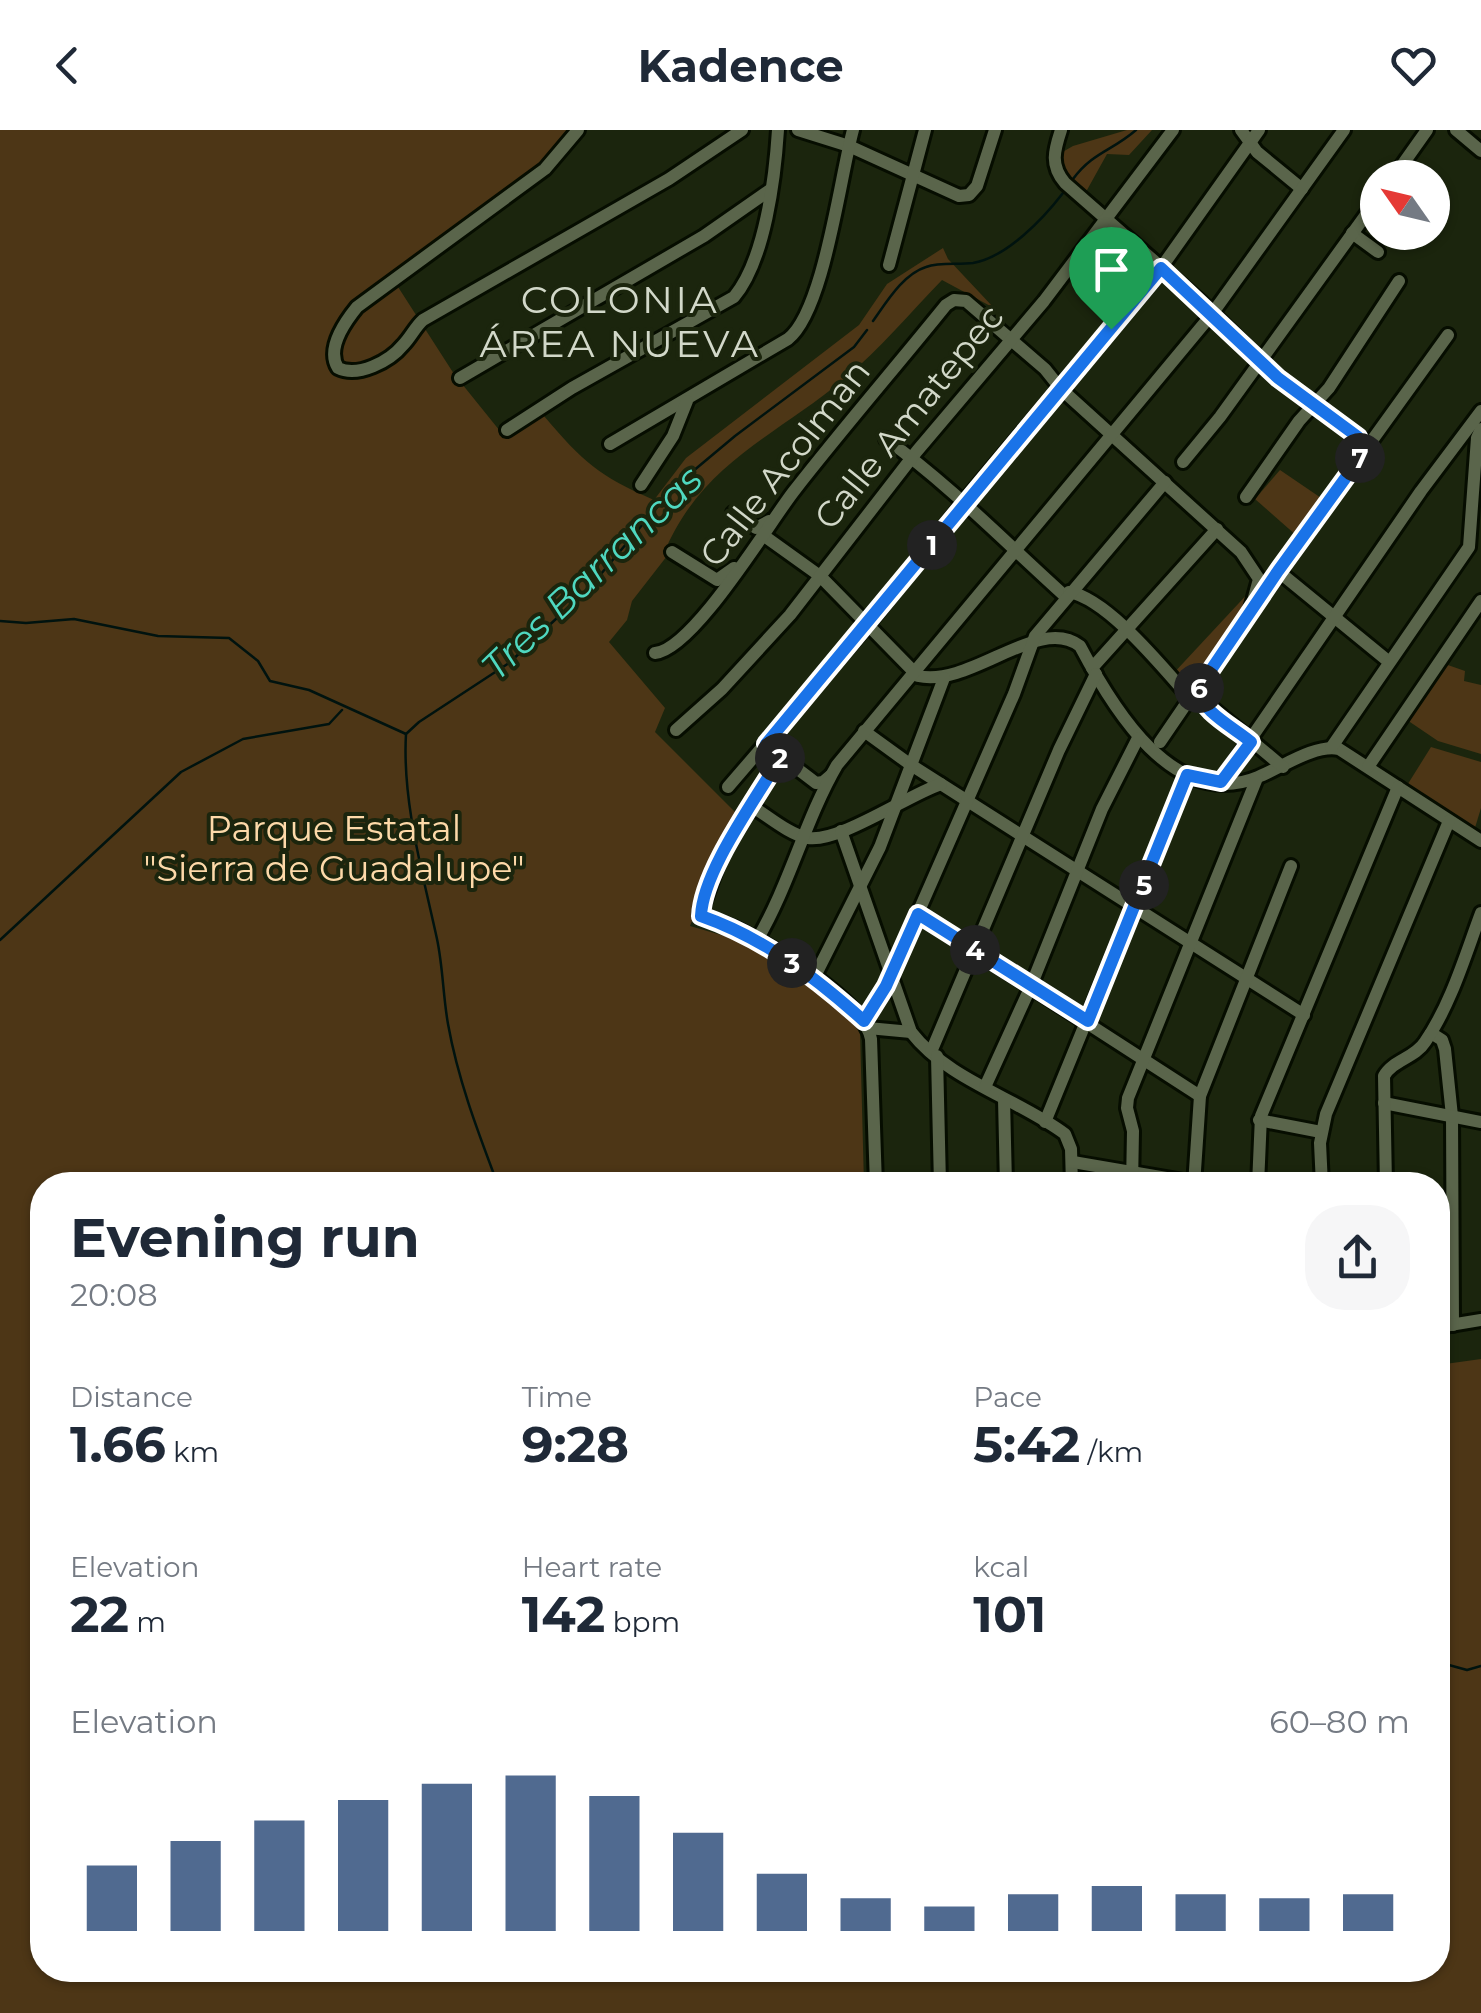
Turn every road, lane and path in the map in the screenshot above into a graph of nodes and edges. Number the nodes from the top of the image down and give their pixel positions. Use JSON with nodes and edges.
{"nodes":[{"id":1,"x":578,"y":130,"type":"edge"},
{"id":2,"x":742,"y":130,"type":"edge"},
{"id":3,"x":778,"y":130,"type":"edge"},
{"id":4,"x":798,"y":130,"type":"edge"},
{"id":5,"x":853,"y":130,"type":"edge"},
{"id":6,"x":925,"y":130,"type":"edge"},
{"id":7,"x":994,"y":130,"type":"edge"},
{"id":8,"x":1061,"y":130,"type":"edge"},
{"id":9,"x":1173,"y":130,"type":"edge"},
{"id":10,"x":1240,"y":130,"type":"edge"},
{"id":11,"x":1260,"y":130,"type":"edge"},
{"id":12,"x":1344,"y":130,"type":"edge"},
{"id":13,"x":1427,"y":130,"type":"edge"},
{"id":14,"x":1456,"y":130,"type":"edge"},
{"id":15,"x":1250,"y":144,"type":"junction"},
{"id":16,"x":849,"y":146,"type":"junction"},
{"id":17,"x":1481,"y":151,"type":"edge"},
{"id":18,"x":1405,"y":160,"type":"edge"},
{"id":19,"x":912,"y":176,"type":"junction"},
{"id":20,"x":1302,"y":189,"type":"junction"},
{"id":21,"x":770,"y":190,"type":"junction"},
{"id":22,"x":1107,"y":218,"type":"junction"},
{"id":23,"x":1360,"y":222,"type":"edge"},
{"id":24,"x":1352,"y":233,"type":"junction"},
{"id":25,"x":1378,"y":252,"type":"dead end"},
{"id":26,"x":889,"y":264,"type":"dead end"},
{"id":27,"x":1161,"y":268,"type":"junction"},
{"id":28,"x":1400,"y":281,"type":"dead end"},
{"id":29,"x":1212,"y":314,"type":"junction"},
{"id":30,"x":1448,"y":335,"type":"dead end"},
{"id":31,"x":1010,"y":340,"type":"junction"},
{"id":32,"x":1261,"y":361,"type":"junction"},
{"id":33,"x":460,"y":378,"type":"dead end"},
{"id":34,"x":1061,"y":390,"type":"junction"},
{"id":35,"x":686,"y":401,"type":"junction"},
{"id":36,"x":1313,"y":406,"type":"junction"},
{"id":37,"x":1481,"y":411,"type":"edge"},
{"id":38,"x":1481,"y":429,"type":"edge"},
{"id":39,"x":507,"y":430,"type":"dead end"},
{"id":40,"x":1114,"y":435,"type":"junction"},
{"id":41,"x":886,"y":439,"type":"dead end"},
{"id":42,"x":610,"y":444,"type":"dead end"},
{"id":43,"x":1365,"y":451,"type":"junction"},
{"id":44,"x":912,"y":458,"type":"junction"},
{"id":45,"x":1183,"y":462,"type":"dead end"},
{"id":46,"x":1165,"y":482,"type":"junction"},
{"id":47,"x":641,"y":485,"type":"dead end"},
{"id":48,"x":1246,"y":497,"type":"dead end"},
{"id":49,"x":964,"y":504,"type":"junction"},
{"id":50,"x":734,"y":513,"type":"dead end"},
{"id":51,"x":776,"y":517,"type":"junction"},
{"id":52,"x":1217,"y":530,"type":"junction"},
{"id":53,"x":764,"y":535,"type":"junction"},
{"id":54,"x":1014,"y":550,"type":"junction"},
{"id":55,"x":672,"y":552,"type":"dead end"},
{"id":56,"x":745,"y":562,"type":"junction"},
{"id":57,"x":1278,"y":571,"type":"junction"},
{"id":58,"x":820,"y":576,"type":"junction"},
{"id":59,"x":1068,"y":594,"type":"junction"},
{"id":60,"x":1481,"y":601,"type":"edge"},
{"id":61,"x":1250,"y":612,"type":"junction"},
{"id":62,"x":1334,"y":618,"type":"junction"},
{"id":63,"x":869,"y":622,"type":"junction"},
{"id":64,"x":1128,"y":631,"type":"junction"},
{"id":65,"x":1032,"y":643,"type":"junction"},
{"id":66,"x":655,"y":653,"type":"dead end"},
{"id":67,"x":1388,"y":661,"type":"junction"},
{"id":68,"x":1094,"y":672,"type":"junction"},
{"id":69,"x":914,"y":674,"type":"junction"},
{"id":70,"x":944,"y":678,"type":"junction"},
{"id":71,"x":1194,"y":697,"type":"junction"},
{"id":72,"x":676,"y":730,"type":"dead end"},
{"id":73,"x":864,"y":731,"type":"junction"},
{"id":74,"x":1138,"y":738,"type":"junction"},
{"id":75,"x":1160,"y":742,"type":"dead end"},
{"id":76,"x":1251,"y":742,"type":"junction"},
{"id":77,"x":766,"y":744,"type":"junction"},
{"id":78,"x":1326,"y":749,"type":"junction"},
{"id":79,"x":781,"y":756,"type":"junction"},
{"id":80,"x":911,"y":765,"type":"junction"},
{"id":81,"x":1283,"y":767,"type":"junction"},
{"id":82,"x":1368,"y":767,"type":"junction"},
{"id":83,"x":832,"y":774,"type":"junction"},
{"id":84,"x":1187,"y":775,"type":"junction"},
{"id":85,"x":1257,"y":778,"type":"junction"},
{"id":86,"x":1221,"y":782,"type":"junction"},
{"id":87,"x":941,"y":784,"type":"junction"},
{"id":88,"x":728,"y":786,"type":"dead end"},
{"id":89,"x":1398,"y":787,"type":"junction"},
{"id":90,"x":968,"y":800,"type":"junction"},
{"id":91,"x":894,"y":805,"type":"junction"},
{"id":92,"x":752,"y":807,"type":"junction"},
{"id":93,"x":1449,"y":821,"type":"junction"},
{"id":94,"x":840,"y":832,"type":"junction"},
{"id":95,"x":1022,"y":836,"type":"junction"},
{"id":96,"x":804,"y":837,"type":"junction"},
{"id":97,"x":1481,"y":841,"type":"edge"},
{"id":98,"x":1291,"y":866,"type":"dead end"},
{"id":99,"x":1078,"y":872,"type":"junction"},
{"id":100,"x":860,"y":886,"type":"junction"},
{"id":101,"x":1134,"y":908,"type":"junction"},
{"id":102,"x":918,"y":914,"type":"junction"},
{"id":103,"x":1481,"y":914,"type":"edge"},
{"id":104,"x":757,"y":940,"type":"junction"},
{"id":105,"x":1191,"y":944,"type":"junction"},
{"id":106,"x":972,"y":948,"type":"junction"},
{"id":107,"x":891,"y":975,"type":"junction"},
{"id":108,"x":814,"y":978,"type":"junction"},
{"id":109,"x":1246,"y":980,"type":"junction"},
{"id":110,"x":1030,"y":986,"type":"junction"},
{"id":111,"x":1304,"y":1015,"type":"junction"},
{"id":112,"x":1088,"y":1021,"type":"junction"},
{"id":113,"x":866,"y":1025,"type":"junction"},
{"id":114,"x":911,"y":1032,"type":"junction"},
{"id":115,"x":1430,"y":1033,"type":"junction"},
{"id":116,"x":934,"y":1054,"type":"junction"},
{"id":117,"x":1143,"y":1058,"type":"junction"},
{"id":118,"x":985,"y":1087,"type":"junction"},
{"id":119,"x":1200,"y":1096,"type":"junction"},
{"id":120,"x":1004,"y":1099,"type":"junction"},
{"id":121,"x":1384,"y":1103,"type":"junction"},
{"id":122,"x":1452,"y":1116,"type":"junction"},
{"id":123,"x":1259,"y":1120,"type":"junction"},
{"id":124,"x":1045,"y":1122,"type":"junction"},
{"id":125,"x":1481,"y":1122,"type":"edge"},
{"id":126,"x":1322,"y":1132,"type":"junction"},
{"id":127,"x":1073,"y":1162,"type":"junction"},
{"id":128,"x":875,"y":1172,"type":"edge"},
{"id":129,"x":939,"y":1172,"type":"edge"},
{"id":130,"x":1006,"y":1172,"type":"edge"},
{"id":131,"x":1073,"y":1172,"type":"edge"},
{"id":132,"x":1110,"y":1172,"type":"edge"},
{"id":133,"x":1132,"y":1172,"type":"edge"},
{"id":134,"x":1199,"y":1172,"type":"edge"},
{"id":135,"x":1258,"y":1172,"type":"edge"},
{"id":136,"x":1322,"y":1172,"type":"edge"},
{"id":137,"x":1386,"y":1172,"type":"edge"},
{"id":138,"x":1448,"y":1172,"type":"edge"},
{"id":139,"x":1450,"y":1292,"type":"edge"},
{"id":140,"x":1481,"y":1320,"type":"edge"},
{"id":141,"x":1450,"y":1325,"type":"edge"},
{"id":142,"x":1453,"y":1325,"type":"junction"}],
"edges":[{"from":1,"to":2,"type":"street"},
{"from":3,"to":21,"type":"street"},
{"from":4,"to":16,"type":"street"},
{"from":5,"to":16,"type":"street"},
{"from":6,"to":19,"type":"street"},
{"from":7,"to":19,"type":"street"},
{"from":8,"to":22,"type":"street"},
{"from":9,"to":22,"type":"street","name":"Calle Amatepec"},
{"from":10,"to":15,"type":"street"},
{"from":11,"to":15,"type":"street"},
{"from":12,"to":20,"type":"street"},
{"from":13,"to":18,"type":"street"},
{"from":14,"to":17,"type":"street"},
{"from":15,"to":20,"type":"street"},
{"from":15,"to":27,"type":"street"},
{"from":16,"to":19,"type":"street"},
{"from":16,"to":35,"type":"street"},
{"from":19,"to":26,"type":"street"},
{"from":20,"to":29,"type":"street"},
{"from":21,"to":33,"type":"street"},
{"from":21,"to":39,"type":"street"},
{"from":22,"to":27,"type":"street"},
{"from":22,"to":31,"type":"street","name":"Calle Amatepec"},
{"from":23,"to":24,"type":"street"},
{"from":24,"to":25,"type":"street"},
{"from":24,"to":32,"type":"street"},
{"from":27,"to":29,"type":"street"},
{"from":27,"to":34,"type":"street"},
{"from":28,"to":36,"type":"street"},
{"from":29,"to":32,"type":"street"},
{"from":29,"to":40,"type":"street"},
{"from":30,"to":43,"type":"street"},
{"from":31,"to":34,"type":"street"},
{"from":31,"to":44,"type":"street","name":"Calle Amatepec"},
{"from":31,"to":51,"type":"street","name":"Calle Acolman"},
{"from":32,"to":36,"type":"street"},
{"from":32,"to":45,"type":"street"},
{"from":34,"to":40,"type":"street"},
{"from":34,"to":49,"type":"street"},
{"from":35,"to":42,"type":"street"},
{"from":35,"to":47,"type":"street"},
{"from":36,"to":43,"type":"street"},
{"from":36,"to":48,"type":"street"},
{"from":37,"to":62,"type":"street"},
{"from":38,"to":67,"type":"street"},
{"from":40,"to":46,"type":"street"},
{"from":40,"to":54,"type":"street"},
{"from":41,"to":44,"type":"street"},
{"from":43,"to":57,"type":"street"},
{"from":44,"to":49,"type":"street"},
{"from":44,"to":58,"type":"street","name":"Calle Amatepec"},
{"from":46,"to":52,"type":"street"},
{"from":46,"to":59,"type":"street"},
{"from":49,"to":54,"type":"street"},
{"from":49,"to":63,"type":"street"},
{"from":50,"to":51,"type":"street"},
{"from":51,"to":53,"type":"street","name":"Calle Acolman"},
{"from":52,"to":61,"type":"street"},
{"from":52,"to":64,"type":"street"},
{"from":53,"to":56,"type":"street","name":"Calle Acolman"},
{"from":53,"to":58,"type":"street"},
{"from":54,"to":59,"type":"street"},
{"from":54,"to":69,"type":"street"},
{"from":55,"to":56,"type":"street"},
{"from":56,"to":66,"type":"street","name":"Calle Acolman"},
{"from":57,"to":61,"type":"street"},
{"from":57,"to":62,"type":"street"},
{"from":58,"to":63,"type":"street"},
{"from":58,"to":72,"type":"street","name":"Calle Amatepec"},
{"from":59,"to":64,"type":"street"},
{"from":59,"to":65,"type":"street"},
{"from":60,"to":82,"type":"street"},
{"from":61,"to":71,"type":"street"},
{"from":62,"to":67,"type":"street"},
{"from":62,"to":76,"type":"street"},
{"from":63,"to":69,"type":"street"},
{"from":63,"to":77,"type":"street"},
{"from":64,"to":68,"type":"street"},
{"from":64,"to":71,"type":"street"},
{"from":65,"to":68,"type":"street"},
{"from":65,"to":70,"type":"street"},
{"from":65,"to":90,"type":"street"},
{"from":67,"to":78,"type":"street"},
{"from":68,"to":74,"type":"street"},
{"from":68,"to":95,"type":"street"},
{"from":69,"to":70,"type":"street"},
{"from":69,"to":73,"type":"street"},
{"from":70,"to":80,"type":"street"},
{"from":71,"to":75,"type":"street"},
{"from":71,"to":76,"type":"street"},
{"from":73,"to":80,"type":"street"},
{"from":73,"to":83,"type":"street"},
{"from":74,"to":84,"type":"street"},
{"from":74,"to":99,"type":"street"},
{"from":76,"to":81,"type":"street"},
{"from":76,"to":86,"type":"street"},
{"from":77,"to":79,"type":"street"},
{"from":77,"to":88,"type":"street"},
{"from":78,"to":81,"type":"street"},
{"from":78,"to":82,"type":"street"},
{"from":79,"to":83,"type":"street"},
{"from":79,"to":92,"type":"street"},
{"from":80,"to":87,"type":"street"},
{"from":80,"to":91,"type":"street"},
{"from":81,"to":85,"type":"street"},
{"from":82,"to":89,"type":"street"},
{"from":83,"to":96,"type":"street"},
{"from":84,"to":86,"type":"street"},
{"from":84,"to":101,"type":"street"},
{"from":85,"to":86,"type":"street"},
{"from":85,"to":105,"type":"street"},
{"from":87,"to":90,"type":"street"},
{"from":87,"to":91,"type":"street"},
{"from":89,"to":93,"type":"street"},
{"from":89,"to":111,"type":"street"},
{"from":90,"to":95,"type":"street"},
{"from":90,"to":102,"type":"street"},
{"from":91,"to":94,"type":"street"},
{"from":91,"to":100,"type":"street"},
{"from":92,"to":96,"type":"street"},
{"from":92,"to":104,"type":"street"},
{"from":93,"to":97,"type":"street"},
{"from":93,"to":126,"type":"street"},
{"from":94,"to":96,"type":"street"},
{"from":94,"to":100,"type":"street"},
{"from":95,"to":99,"type":"street"},
{"from":95,"to":106,"type":"street"},
{"from":96,"to":104,"type":"street"},
{"from":98,"to":109,"type":"street"},
{"from":99,"to":101,"type":"street"},
{"from":99,"to":110,"type":"street"},
{"from":100,"to":107,"type":"street"},
{"from":100,"to":108,"type":"street"},
{"from":101,"to":105,"type":"street"},
{"from":101,"to":112,"type":"street"},
{"from":102,"to":106,"type":"street"},
{"from":102,"to":107,"type":"street"},
{"from":103,"to":115,"type":"street"},
{"from":104,"to":108,"type":"street"},
{"from":105,"to":109,"type":"street"},
{"from":105,"to":117,"type":"street"},
{"from":106,"to":110,"type":"street"},
{"from":106,"to":116,"type":"street"},
{"from":107,"to":113,"type":"street"},
{"from":107,"to":114,"type":"street"},
{"from":108,"to":113,"type":"street"},
{"from":109,"to":111,"type":"street"},
{"from":109,"to":119,"type":"street"},
{"from":110,"to":112,"type":"street"},
{"from":110,"to":118,"type":"street"},
{"from":111,"to":123,"type":"street"},
{"from":112,"to":117,"type":"street"},
{"from":112,"to":124,"type":"street"},
{"from":113,"to":114,"type":"street"},
{"from":113,"to":128,"type":"street"},
{"from":114,"to":116,"type":"street"},
{"from":115,"to":121,"type":"street"},
{"from":115,"to":122,"type":"street"},
{"from":116,"to":118,"type":"street"},
{"from":116,"to":129,"type":"street"},
{"from":117,"to":119,"type":"street"},
{"from":117,"to":133,"type":"street"},
{"from":118,"to":120,"type":"street"},
{"from":119,"to":134,"type":"street"},
{"from":120,"to":124,"type":"street"},
{"from":120,"to":130,"type":"street"},
{"from":121,"to":122,"type":"street"},
{"from":121,"to":137,"type":"street"},
{"from":122,"to":125,"type":"street"},
{"from":122,"to":138,"type":"street"},
{"from":123,"to":126,"type":"street"},
{"from":123,"to":135,"type":"street"},
{"from":124,"to":127,"type":"street"},
{"from":126,"to":136,"type":"street"},
{"from":127,"to":131,"type":"street"},
{"from":127,"to":132,"type":"street"},
{"from":139,"to":142,"type":"street"},
{"from":140,"to":142,"type":"street"},
{"from":141,"to":142,"type":"street"}]}
